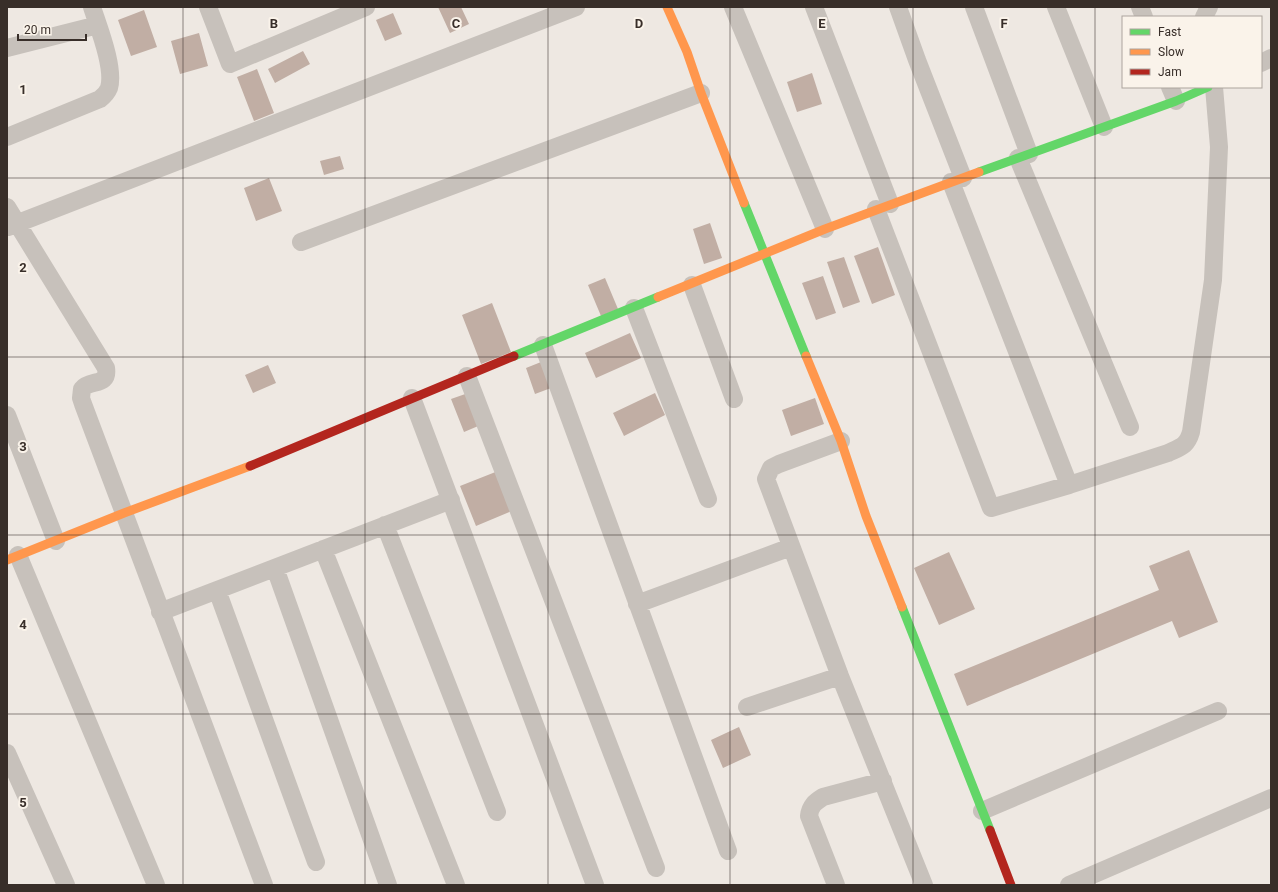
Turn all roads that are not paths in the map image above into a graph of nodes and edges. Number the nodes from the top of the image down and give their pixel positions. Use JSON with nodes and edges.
{"nodes":[{"id":1,"x":92,"y":7,"type":"edge"},
{"id":2,"x":208,"y":7,"type":"edge"},
{"id":3,"x":366,"y":7,"type":"edge"},
{"id":4,"x":576,"y":7,"type":"edge"},
{"id":5,"x":666,"y":7,"type":"edge"},
{"id":6,"x":733,"y":7,"type":"edge"},
{"id":7,"x":814,"y":7,"type":"edge"},
{"id":8,"x":898,"y":7,"type":"edge"},
{"id":9,"x":974,"y":7,"type":"edge"},
{"id":10,"x":1056,"y":7,"type":"edge"},
{"id":11,"x":1209,"y":7,"type":"edge"},
{"id":12,"x":1204,"y":16,"type":"edge"},
{"id":13,"x":98,"y":25,"type":"junction"},
{"id":14,"x":7,"y":48,"type":"edge"},
{"id":15,"x":1271,"y":58,"type":"edge"},
{"id":16,"x":1262,"y":62,"type":"edge"},
{"id":17,"x":1203,"y":88,"type":"edge"},
{"id":18,"x":1214,"y":88,"type":"edge"},
{"id":19,"x":701,"y":93,"type":"junction"},
{"id":20,"x":1173,"y":94,"type":"edge"},
{"id":21,"x":1104,"y":126,"type":"junction"},
{"id":22,"x":7,"y":137,"type":"edge"},
{"id":23,"x":1024,"y":156,"type":"junction"},
{"id":24,"x":957,"y":180,"type":"junction"},
{"id":25,"x":7,"y":207,"type":"edge"},
{"id":26,"x":883,"y":207,"type":"junction"},
{"id":27,"x":13,"y":226,"type":"edge"},
{"id":28,"x":825,"y":229,"type":"junction"},
{"id":29,"x":302,"y":242,"type":"dead end"},
{"id":30,"x":764,"y":253,"type":"junction"},
{"id":31,"x":692,"y":285,"type":"junction"},
{"id":32,"x":634,"y":308,"type":"junction"},
{"id":33,"x":543,"y":345,"type":"junction"},
{"id":34,"x":467,"y":376,"type":"junction"},
{"id":35,"x":412,"y":398,"type":"junction"},
{"id":36,"x":734,"y":399,"type":"dead end"},
{"id":37,"x":7,"y":415,"type":"edge"},
{"id":38,"x":1130,"y":427,"type":"dead end"},
{"id":39,"x":841,"y":441,"type":"junction"},
{"id":40,"x":1069,"y":485,"type":"junction"},
{"id":41,"x":708,"y":499,"type":"dead end"},
{"id":42,"x":450,"y":500,"type":"junction"},
{"id":43,"x":124,"y":513,"type":"junction"},
{"id":44,"x":384,"y":525,"type":"junction"},
{"id":45,"x":56,"y":540,"type":"junction"},
{"id":46,"x":791,"y":547,"type":"junction"},
{"id":47,"x":323,"y":549,"type":"junction"},
{"id":48,"x":13,"y":558,"type":"edge"},
{"id":49,"x":275,"y":568,"type":"junction"},
{"id":50,"x":217,"y":590,"type":"junction"},
{"id":51,"x":637,"y":604,"type":"junction"},
{"id":52,"x":160,"y":612,"type":"junction"},
{"id":53,"x":840,"y":676,"type":"junction"},
{"id":54,"x":747,"y":707,"type":"dead end"},
{"id":55,"x":1218,"y":711,"type":"dead end"},
{"id":56,"x":7,"y":753,"type":"edge"},
{"id":57,"x":883,"y":781,"type":"junction"},
{"id":58,"x":1271,"y":798,"type":"edge"},
{"id":59,"x":982,"y":811,"type":"junction"},
{"id":60,"x":497,"y":812,"type":"dead end"},
{"id":61,"x":728,"y":851,"type":"dead end"},
{"id":62,"x":316,"y":862,"type":"dead end"},
{"id":63,"x":656,"y":868,"type":"dead end"},
{"id":64,"x":66,"y":885,"type":"edge"},
{"id":65,"x":156,"y":885,"type":"edge"},
{"id":66,"x":264,"y":885,"type":"edge"},
{"id":67,"x":388,"y":885,"type":"edge"},
{"id":68,"x":456,"y":885,"type":"edge"},
{"id":69,"x":595,"y":885,"type":"edge"},
{"id":70,"x":836,"y":885,"type":"edge"},
{"id":71,"x":924,"y":885,"type":"edge"},
{"id":72,"x":1011,"y":885,"type":"edge"},
{"id":73,"x":1069,"y":885,"type":"edge"}],
"edges":[{"from":1,"to":13,"type":"street"},
{"from":2,"to":3,"type":"street"},
{"from":4,"to":27,"type":"street"},
{"from":5,"to":19,"type":"street"},
{"from":6,"to":28,"type":"street"},
{"from":7,"to":26,"type":"street"},
{"from":8,"to":24,"type":"street"},
{"from":9,"to":23,"type":"street"},
{"from":10,"to":21,"type":"street"},
{"from":11,"to":12,"type":"street"},
{"from":13,"to":14,"type":"street"},
{"from":13,"to":22,"type":"street"},
{"from":15,"to":16,"type":"street"},
{"from":17,"to":20,"type":"street"},
{"from":18,"to":40,"type":"street"},
{"from":19,"to":29,"type":"street"},
{"from":19,"to":30,"type":"street"},
{"from":20,"to":21,"type":"street"},
{"from":21,"to":23,"type":"street"},
{"from":23,"to":24,"type":"street"},
{"from":23,"to":38,"type":"street"},
{"from":24,"to":26,"type":"street"},
{"from":24,"to":40,"type":"street"},
{"from":25,"to":27,"type":"street"},
{"from":26,"to":28,"type":"street"},
{"from":26,"to":40,"type":"street"},
{"from":27,"to":43,"type":"street"},
{"from":28,"to":30,"type":"street"},
{"from":30,"to":31,"type":"street"},
{"from":30,"to":39,"type":"street"},
{"from":31,"to":32,"type":"street"},
{"from":31,"to":36,"type":"street"},
{"from":32,"to":33,"type":"street"},
{"from":32,"to":41,"type":"street"},
{"from":33,"to":34,"type":"street"},
{"from":33,"to":51,"type":"street"},
{"from":34,"to":35,"type":"street"},
{"from":34,"to":63,"type":"street"},
{"from":35,"to":42,"type":"street"},
{"from":35,"to":43,"type":"street"},
{"from":37,"to":45,"type":"street"},
{"from":39,"to":46,"type":"street"},
{"from":39,"to":59,"type":"street"},
{"from":42,"to":44,"type":"street"},
{"from":42,"to":69,"type":"street"},
{"from":43,"to":45,"type":"street"},
{"from":43,"to":52,"type":"street"},
{"from":44,"to":47,"type":"street"},
{"from":44,"to":60,"type":"street"},
{"from":45,"to":48,"type":"street"},
{"from":46,"to":51,"type":"street"},
{"from":46,"to":53,"type":"street"},
{"from":47,"to":49,"type":"street"},
{"from":47,"to":68,"type":"street"},
{"from":48,"to":65,"type":"street"},
{"from":49,"to":50,"type":"street"},
{"from":49,"to":67,"type":"street"},
{"from":50,"to":52,"type":"street"},
{"from":50,"to":62,"type":"street"},
{"from":51,"to":61,"type":"street"},
{"from":52,"to":66,"type":"street"},
{"from":53,"to":54,"type":"street"},
{"from":53,"to":57,"type":"street"},
{"from":55,"to":59,"type":"street"},
{"from":56,"to":64,"type":"street"},
{"from":57,"to":70,"type":"street"},
{"from":57,"to":71,"type":"street"},
{"from":58,"to":73,"type":"street"},
{"from":59,"to":72,"type":"street"}]}
